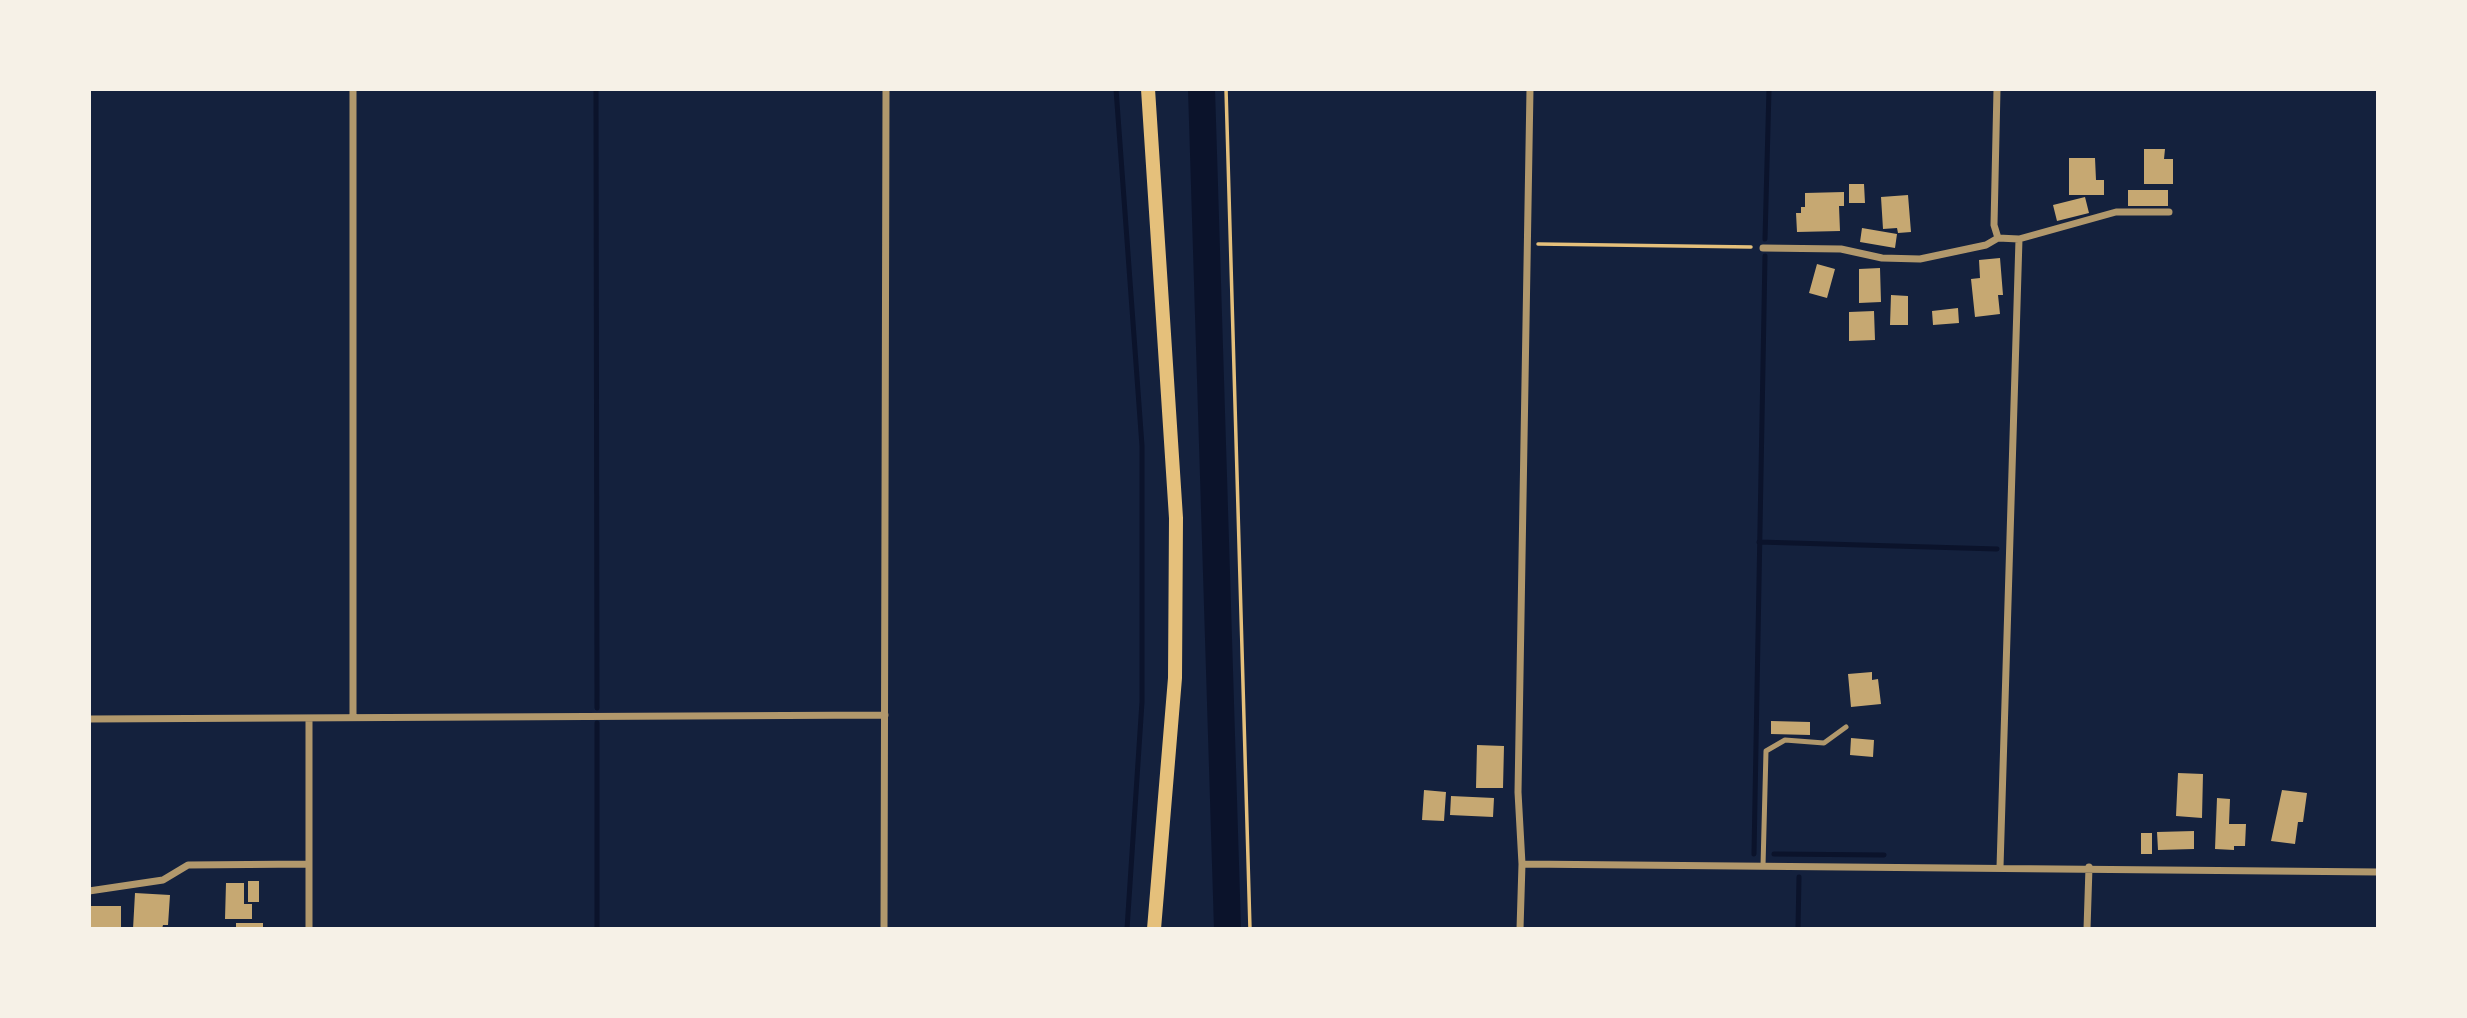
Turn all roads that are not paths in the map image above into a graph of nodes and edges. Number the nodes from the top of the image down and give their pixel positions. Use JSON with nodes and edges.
{"nodes":[{"id":1,"x":354,"y":89,"type":"edge"},
{"id":2,"x":886,"y":89,"type":"edge"},
{"id":3,"x":1147,"y":89,"type":"edge"},
{"id":4,"x":1530,"y":89,"type":"edge"},
{"id":5,"x":1997,"y":89,"type":"edge"},
{"id":6,"x":2169,"y":212,"type":"dead end"},
{"id":7,"x":1998,"y":237,"type":"junction"},
{"id":8,"x":2019,"y":239,"type":"junction"},
{"id":9,"x":1763,"y":248,"type":"road end"},
{"id":10,"x":885,"y":715,"type":"junction"},
{"id":11,"x":353,"y":717,"type":"junction"},
{"id":12,"x":309,"y":718,"type":"junction"},
{"id":13,"x":89,"y":719,"type":"edge"},
{"id":14,"x":1846,"y":727,"type":"dead end"},
{"id":15,"x":309,"y":864,"type":"junction"},
{"id":16,"x":1522,"y":864,"type":"junction"},
{"id":17,"x":1763,"y":866,"type":"junction"},
{"id":18,"x":2000,"y":867,"type":"junction"},
{"id":19,"x":2089,"y":867,"type":"junction"},
{"id":20,"x":2378,"y":872,"type":"edge"},
{"id":21,"x":89,"y":891,"type":"edge"},
{"id":22,"x":309,"y":929,"type":"edge"},
{"id":23,"x":884,"y":929,"type":"edge"},
{"id":24,"x":1154,"y":929,"type":"edge"},
{"id":25,"x":1520,"y":929,"type":"edge"},
{"id":26,"x":2087,"y":929,"type":"edge"}],
"edges":[{"from":1,"to":11,"type":"street"},
{"from":2,"to":10,"type":"street"},
{"from":3,"to":24,"type":"main road"},
{"from":4,"to":16,"type":"street"},
{"from":5,"to":7,"type":"street"},
{"from":6,"to":8,"type":"street"},
{"from":7,"to":8,"type":"street"},
{"from":7,"to":9,"type":"street"},
{"from":8,"to":18,"type":"street"},
{"from":10,"to":11,"type":"street"},
{"from":10,"to":23,"type":"street"},
{"from":11,"to":12,"type":"street"},
{"from":12,"to":13,"type":"street"},
{"from":12,"to":15,"type":"street"},
{"from":14,"to":17,"type":"lane"},
{"from":15,"to":21,"type":"street"},
{"from":15,"to":22,"type":"street"},
{"from":16,"to":17,"type":"street"},
{"from":16,"to":25,"type":"street"},
{"from":17,"to":18,"type":"street"},
{"from":18,"to":19,"type":"street"},
{"from":19,"to":20,"type":"street"},
{"from":19,"to":26,"type":"street"}]}
